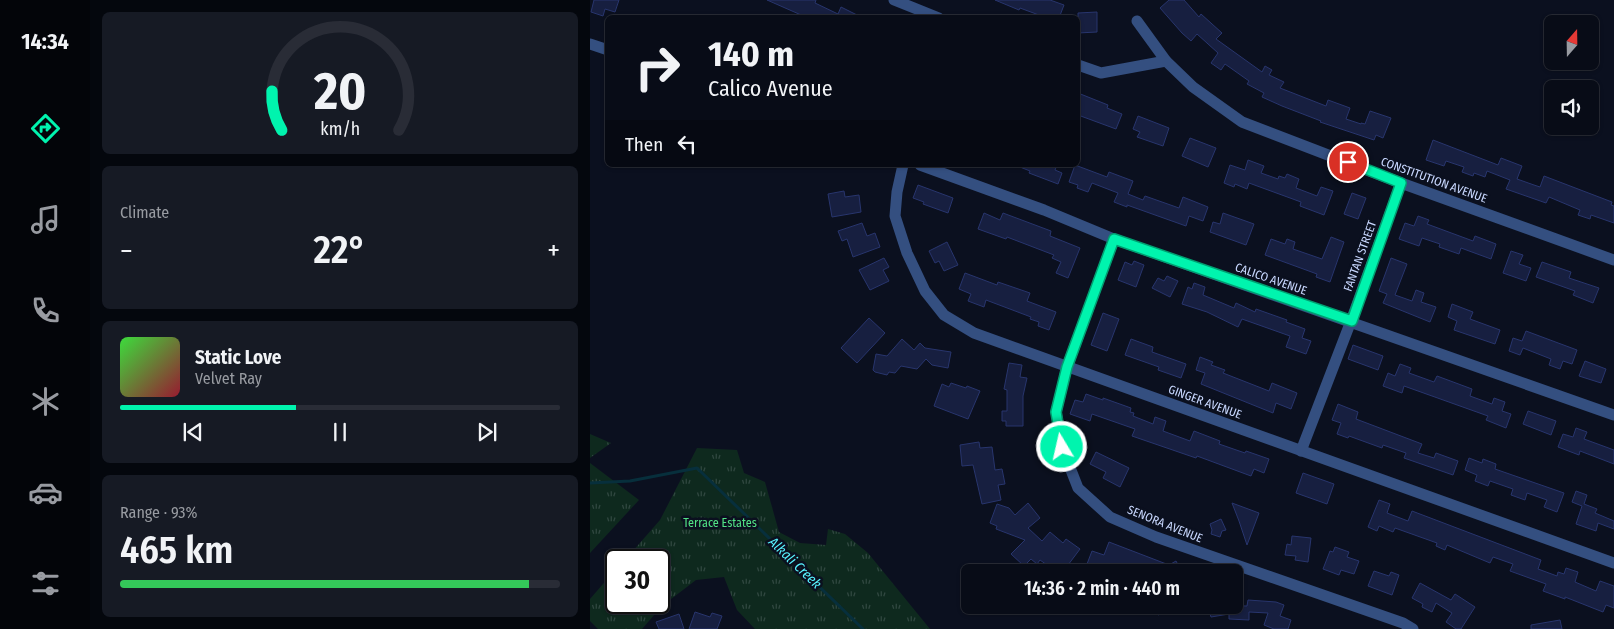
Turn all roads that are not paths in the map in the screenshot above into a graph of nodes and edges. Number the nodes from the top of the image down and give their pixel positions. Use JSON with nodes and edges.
{"nodes":[{"id":1,"x":894,"y":0,"type":"edge"},
{"id":2,"x":932,"y":15,"type":"edge"},
{"id":3,"x":1136,"y":21,"type":"dead end"},
{"id":4,"x":590,"y":44,"type":"edge"},
{"id":5,"x":605,"y":49,"type":"edge"},
{"id":6,"x":1166,"y":61,"type":"junction"},
{"id":7,"x":1080,"y":66,"type":"edge"},
{"id":8,"x":903,"y":167,"type":"edge"},
{"id":9,"x":926,"y":167,"type":"edge"},
{"id":10,"x":1401,"y":183,"type":"junction"},
{"id":11,"x":1114,"y":239,"type":"junction"},
{"id":12,"x":1614,"y":260,"type":"edge"},
{"id":13,"x":1352,"y":321,"type":"junction"},
{"id":14,"x":1067,"y":367,"type":"junction"},
{"id":15,"x":1614,"y":414,"type":"edge"},
{"id":16,"x":1301,"y":451,"type":"junction"},
{"id":17,"x":1614,"y":563,"type":"edge"},
{"id":18,"x":1413,"y":629,"type":"edge"}],
"edges":[{"from":1,"to":2,"type":"street"},
{"from":3,"to":6,"type":"street","name":"CONSTITUTION AVENUE"},
{"from":4,"to":5,"type":"street"},
{"from":6,"to":7,"type":"street"},
{"from":6,"to":10,"type":"street","name":"CONSTITUTION AVENUE"},
{"from":8,"to":14,"type":"street","name":"GINGER AVENUE"},
{"from":9,"to":11,"type":"street","name":"CALICO AVENUE"},
{"from":10,"to":12,"type":"street","name":"CONSTITUTION AVENUE"},
{"from":10,"to":13,"type":"street","name":"FANTAN STREET"},
{"from":11,"to":13,"type":"street","name":"CALICO AVENUE"},
{"from":11,"to":14,"type":"street","name":"SENORA AVENUE"},
{"from":13,"to":15,"type":"street","name":"CALICO AVENUE"},
{"from":13,"to":16,"type":"street","name":"FANTAN STREET"},
{"from":14,"to":16,"type":"street","name":"GINGER AVENUE"},
{"from":14,"to":18,"type":"street","name":"SENORA AVENUE"},
{"from":16,"to":17,"type":"street","name":"GINGER AVENUE"}]}
